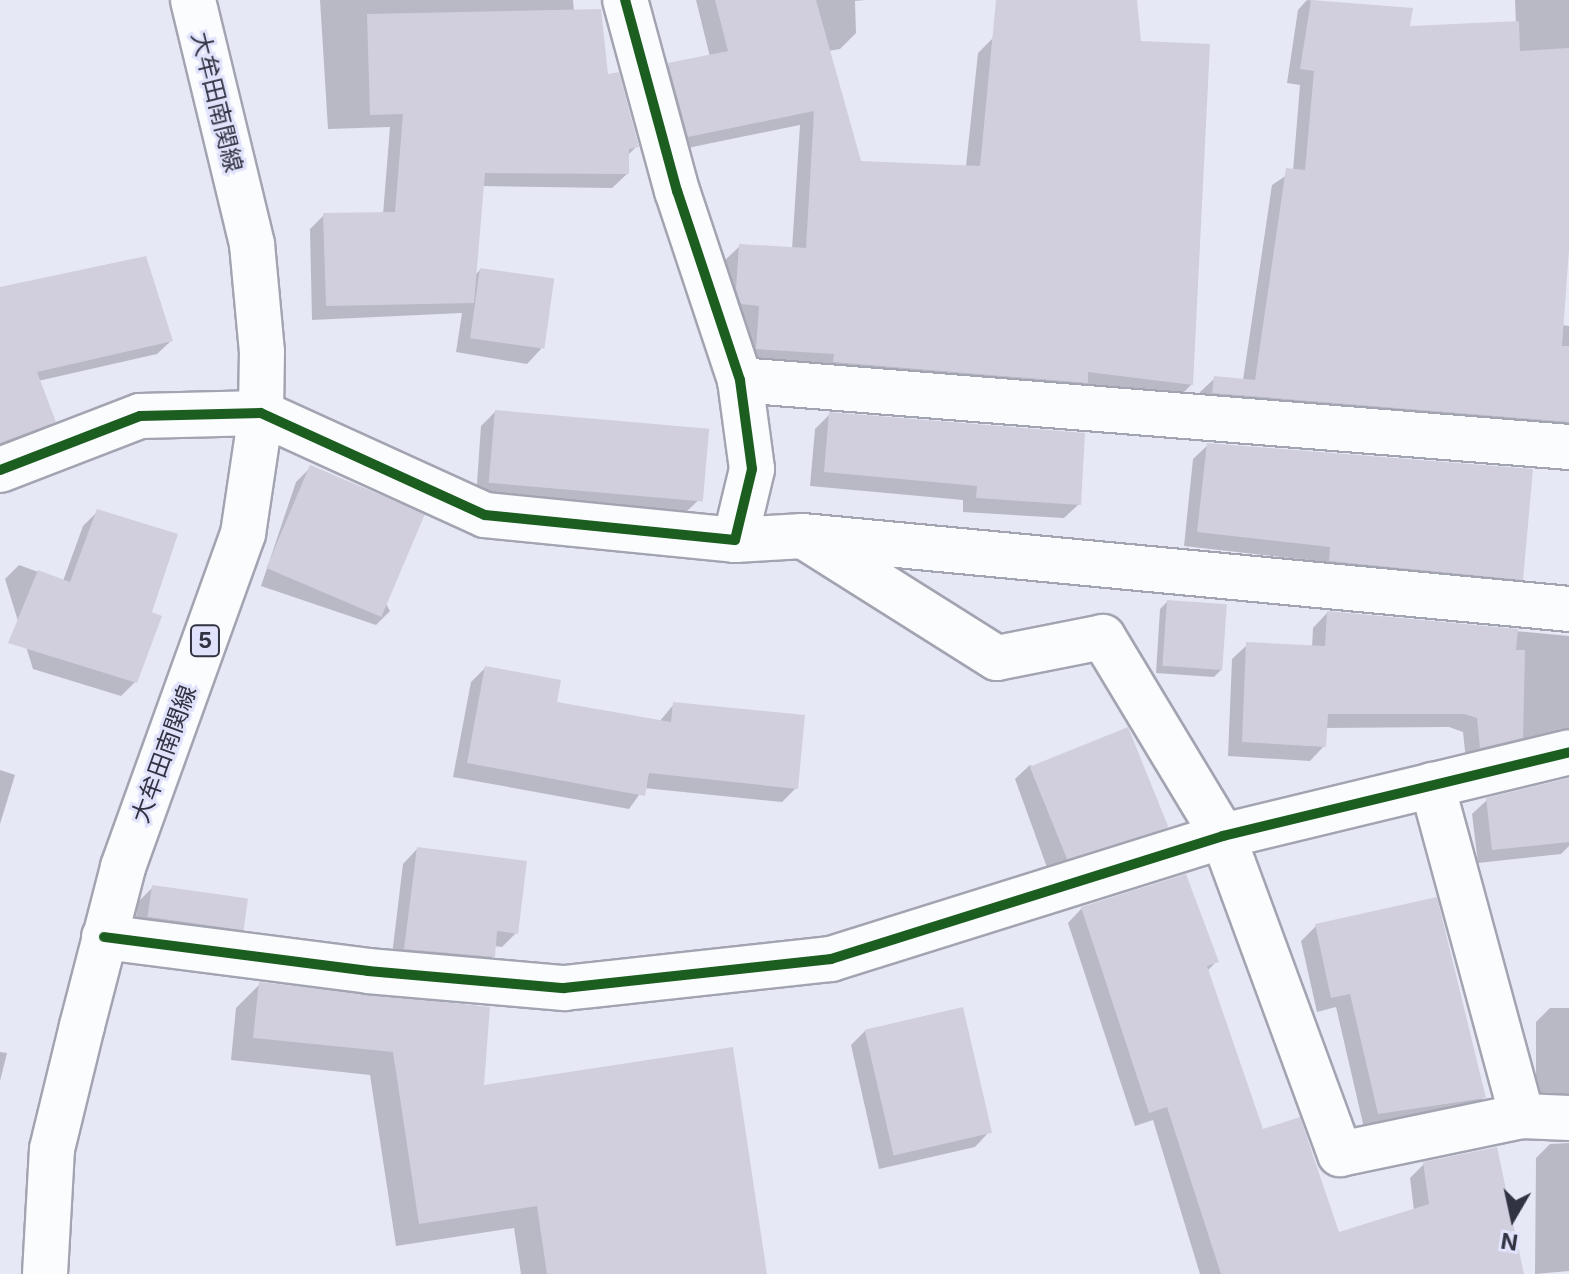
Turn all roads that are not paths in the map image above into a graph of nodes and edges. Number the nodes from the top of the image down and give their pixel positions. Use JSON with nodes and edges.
{"nodes":[{"id":1,"x":193,"y":0,"type":"edge"},
{"id":2,"x":625,"y":0,"type":"edge"},
{"id":3,"x":740,"y":380,"type":"junction"},
{"id":4,"x":261,"y":413,"type":"junction"},
{"id":5,"x":1569,"y":447,"type":"edge"},
{"id":6,"x":0,"y":470,"type":"edge"},
{"id":7,"x":803,"y":536,"type":"junction"},
{"id":8,"x":735,"y":540,"type":"junction"},
{"id":9,"x":1569,"y":609,"type":"edge"},
{"id":10,"x":1569,"y":752,"type":"edge"},
{"id":11,"x":1432,"y":785,"type":"junction"},
{"id":12,"x":1223,"y":836,"type":"junction"},
{"id":13,"x":104,"y":937,"type":"junction"},
{"id":14,"x":1522,"y":1116,"type":"junction"},
{"id":15,"x":1569,"y":1118,"type":"edge"},
{"id":16,"x":45,"y":1274,"type":"edge"}],
"edges":[{"from":1,"to":4,"type":"street","name":"大牟田南関線","number":"5"},
{"from":2,"to":3,"type":"street"},
{"from":3,"to":5,"type":"street"},
{"from":3,"to":8,"type":"street"},
{"from":4,"to":6,"type":"street"},
{"from":4,"to":8,"type":"street"},
{"from":4,"to":13,"type":"street","name":"大牟田南関線","number":"5"},
{"from":7,"to":8,"type":"street"},
{"from":7,"to":9,"type":"street"},
{"from":7,"to":12,"type":"street"},
{"from":10,"to":11,"type":"street"},
{"from":11,"to":12,"type":"street"},
{"from":11,"to":14,"type":"street"},
{"from":12,"to":13,"type":"street"},
{"from":12,"to":14,"type":"street"},
{"from":13,"to":16,"type":"street","name":"大牟田南関線","number":"5"},
{"from":14,"to":15,"type":"street"}]}
